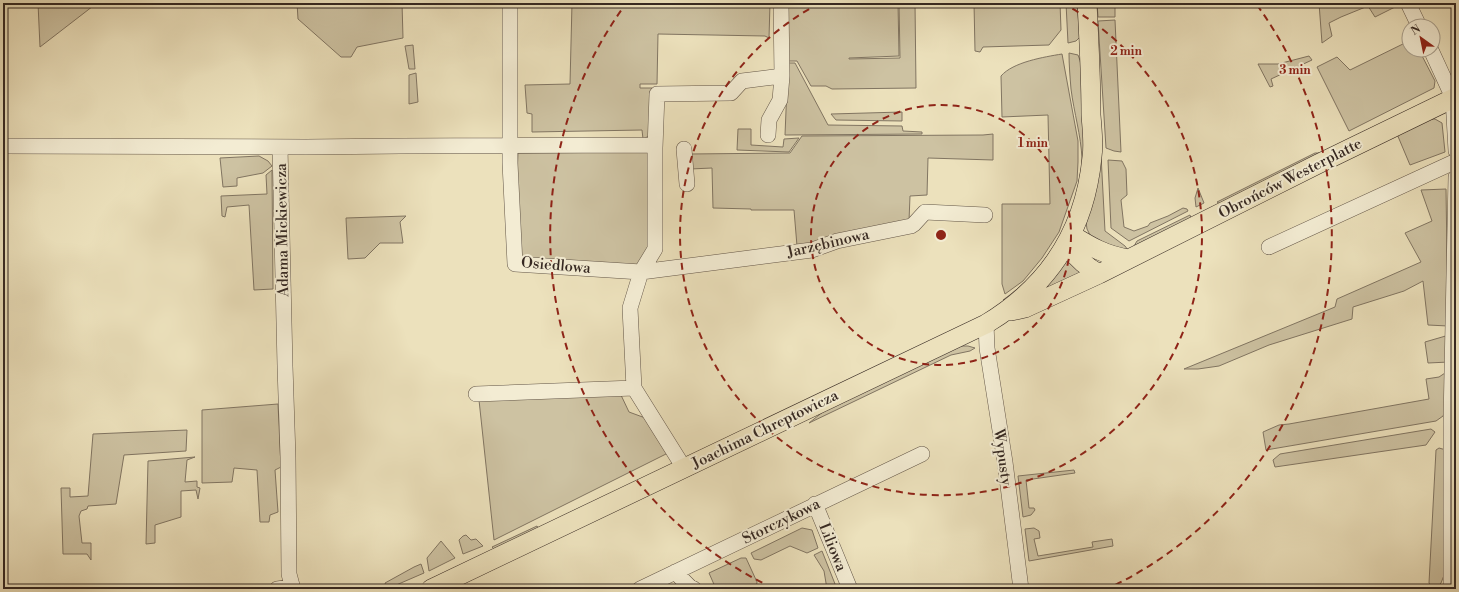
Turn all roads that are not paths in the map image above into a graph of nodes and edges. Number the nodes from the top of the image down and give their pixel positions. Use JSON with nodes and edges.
{"nodes":[{"id":1,"x":510,"y":3,"type":"edge"},
{"id":2,"x":781,"y":3,"type":"edge"},
{"id":3,"x":1087,"y":3,"type":"edge"},
{"id":4,"x":1408,"y":3,"type":"edge"},
{"id":5,"x":1415,"y":18,"type":"edge"},
{"id":6,"x":1434,"y":58,"type":"edge"},
{"id":7,"x":782,"y":76,"type":"junction"},
{"id":8,"x":1455,"y":98,"type":"edge"},
{"id":9,"x":768,"y":135,"type":"dead end"},
{"id":10,"x":511,"y":145,"type":"junction"},
{"id":11,"x":3,"y":146,"type":"edge"},
{"id":12,"x":280,"y":147,"type":"junction"},
{"id":13,"x":659,"y":147,"type":"junction"},
{"id":14,"x":684,"y":149,"type":"dead end"},
{"id":15,"x":1456,"y":151,"type":"edge"},
{"id":16,"x":1456,"y":161,"type":"edge"},
{"id":17,"x":1456,"y":178,"type":"edge"},
{"id":18,"x":687,"y":184,"type":"dead end"},
{"id":19,"x":985,"y":215,"type":"dead end"},
{"id":20,"x":1069,"y":240,"type":"junction"},
{"id":21,"x":1268,"y":247,"type":"dead end"},
{"id":22,"x":1128,"y":259,"type":"junction"},
{"id":23,"x":641,"y":272,"type":"junction"},
{"id":24,"x":1099,"y":274,"type":"junction"},
{"id":25,"x":1004,"y":313,"type":"junction"},
{"id":26,"x":986,"y":324,"type":"junction"},
{"id":27,"x":634,"y":388,"type":"junction"},
{"id":28,"x":476,"y":394,"type":"dead end"},
{"id":29,"x":922,"y":454,"type":"dead end"},
{"id":30,"x":684,"y":468,"type":"junction"},
{"id":31,"x":815,"y":504,"type":"junction"},
{"id":32,"x":676,"y":572,"type":"junction"},
{"id":33,"x":293,"y":588,"type":"edge"},
{"id":34,"x":277,"y":589,"type":"edge"},
{"id":35,"x":431,"y":589,"type":"edge"},
{"id":36,"x":640,"y":589,"type":"edge"},
{"id":37,"x":694,"y":589,"type":"edge"},
{"id":38,"x":850,"y":589,"type":"edge"},
{"id":39,"x":1021,"y":589,"type":"edge"},
{"id":40,"x":1451,"y":589,"type":"edge"}],
"edges":[{"from":1,"to":10,"type":"street","name":"Osiedlowa"},
{"from":2,"to":7,"type":"street"},
{"from":3,"to":20,"type":"main road","name":"Joachima Chreptowicza"},
{"from":4,"to":5,"type":"street"},
{"from":6,"to":8,"type":"street"},
{"from":7,"to":9,"type":"street"},
{"from":7,"to":13,"type":"street"},
{"from":8,"to":15,"type":"street"},
{"from":8,"to":22,"type":"main road","name":"Obrońców Westerplatte"},
{"from":10,"to":12,"type":"street"},
{"from":10,"to":13,"type":"street"},
{"from":10,"to":23,"type":"street","name":"Osiedlowa"},
{"from":11,"to":12,"type":"street","name":"Adama Mickiewicza"},
{"from":12,"to":33,"type":"street","name":"Adama Mickiewicza"},
{"from":13,"to":23,"type":"street"},
{"from":14,"to":18,"type":"street"},
{"from":16,"to":21,"type":"street"},
{"from":17,"to":40,"type":"street"},
{"from":19,"to":23,"type":"street","name":"Jarzębinowa"},
{"from":20,"to":22,"type":"main road"},
{"from":20,"to":24,"type":"main road"},
{"from":20,"to":25,"type":"main road","name":"Joachima Chreptowicza"},
{"from":22,"to":24,"type":"main road","name":"Obrońców Westerplatte"},
{"from":23,"to":27,"type":"street"},
{"from":24,"to":25,"type":"main road","name":"Obrońców Westerplatte"},
{"from":25,"to":26,"type":"main road","name":"Joachima Chreptowicza"},
{"from":26,"to":30,"type":"main road","name":"Joachima Chreptowicza"},
{"from":26,"to":39,"type":"street","name":"Wypusty"},
{"from":27,"to":28,"type":"street"},
{"from":27,"to":30,"type":"street"},
{"from":29,"to":31,"type":"street","name":"Storczykowa"},
{"from":30,"to":35,"type":"main road","name":"Joachima Chreptowicza"},
{"from":31,"to":32,"type":"street","name":"Storczykowa"},
{"from":31,"to":38,"type":"street","name":"Liliowa"},
{"from":32,"to":36,"type":"street","name":"Storczykowa"},
{"from":32,"to":37,"type":"street"},
{"from":33,"to":34,"type":"street"}]}
